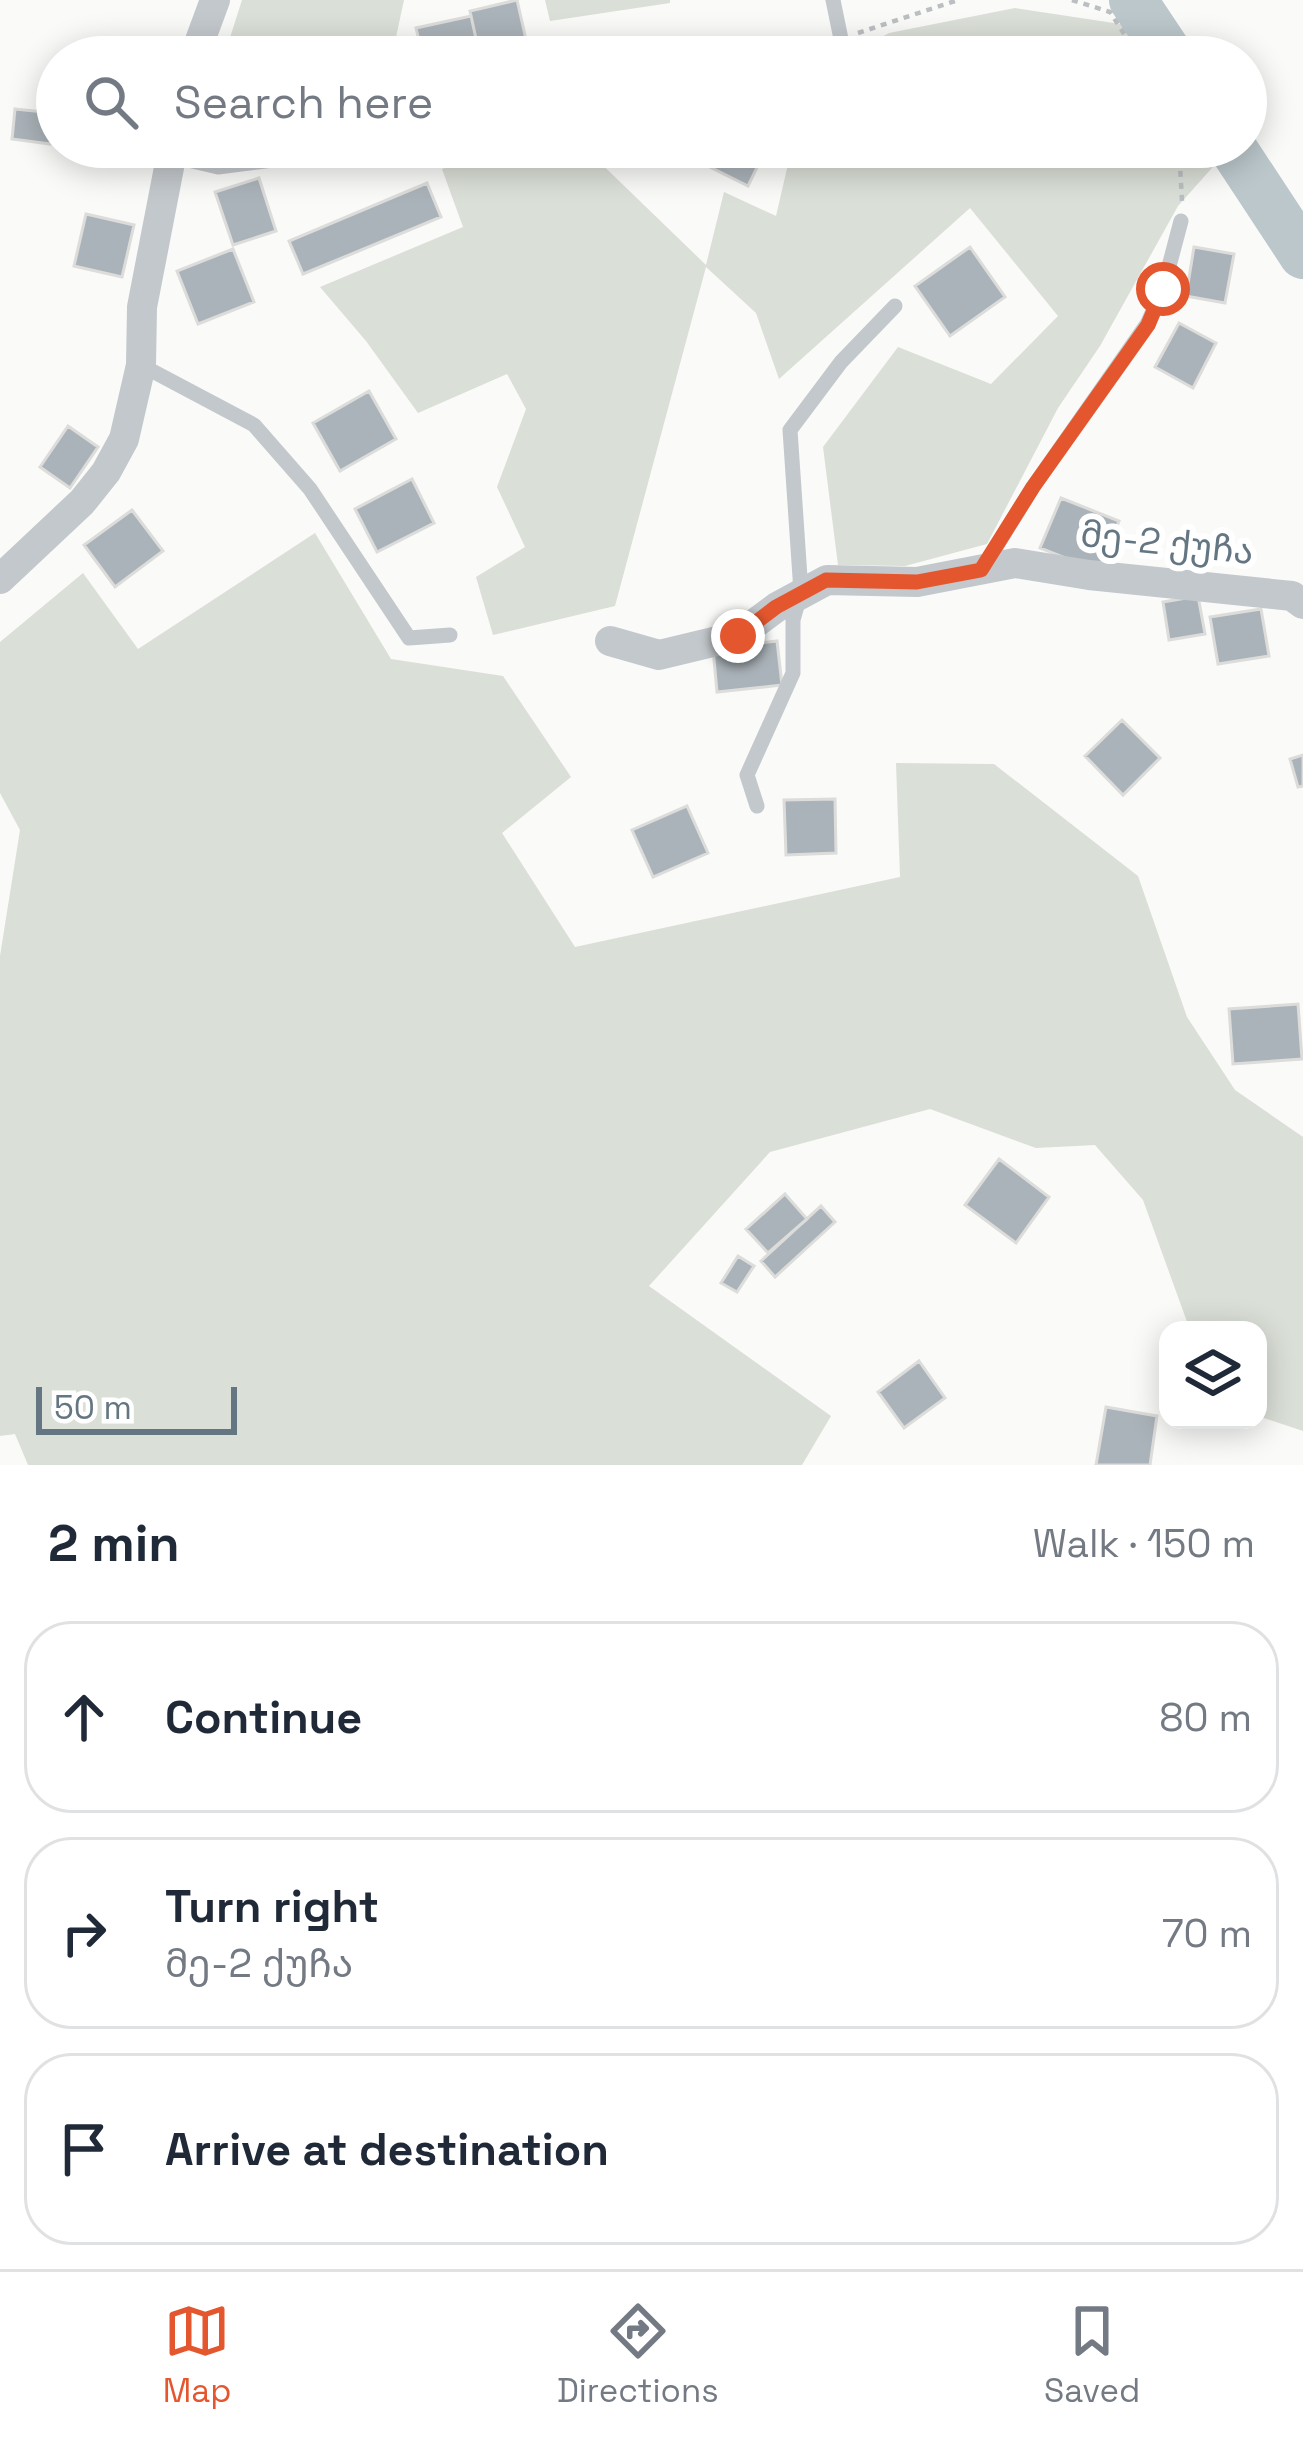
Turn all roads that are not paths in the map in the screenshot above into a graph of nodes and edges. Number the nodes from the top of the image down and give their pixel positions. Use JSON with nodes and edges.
{"nodes":[{"id":1,"x":215,"y":0,"type":"edge"},
{"id":2,"x":833,"y":0,"type":"edge"},
{"id":3,"x":202,"y":36,"type":"edge"},
{"id":4,"x":841,"y":36,"type":"edge"},
{"id":5,"x":169,"y":168,"type":"edge"},
{"id":6,"x":1181,"y":221,"type":"road end"},
{"id":7,"x":896,"y":306,"type":"dead end"},
{"id":8,"x":141,"y":365,"type":"junction"},
{"id":9,"x":981,"y":570,"type":"junction"},
{"id":10,"x":0,"y":579,"type":"edge"},
{"id":11,"x":801,"y":592,"type":"junction"},
{"id":12,"x":1303,"y":604,"type":"edge"},
{"id":13,"x":450,"y":635,"type":"dead end"},
{"id":14,"x":610,"y":641,"type":"dead end"},
{"id":15,"x":757,"y":806,"type":"dead end"}],
"edges":[{"from":1,"to":3,"type":"street"},
{"from":2,"to":4,"type":"lane"},
{"from":5,"to":8,"type":"street"},
{"from":6,"to":9,"type":"lane"},
{"from":7,"to":11,"type":"lane"},
{"from":8,"to":10,"type":"street"},
{"from":8,"to":13,"type":"lane"},
{"from":9,"to":11,"type":"street","name":"მე-2 ქუჩა"},
{"from":9,"to":12,"type":"street","name":"მე-2 ქუჩა"},
{"from":11,"to":14,"type":"street","name":"მე-2 ქუჩა"},
{"from":11,"to":15,"type":"lane"}]}
